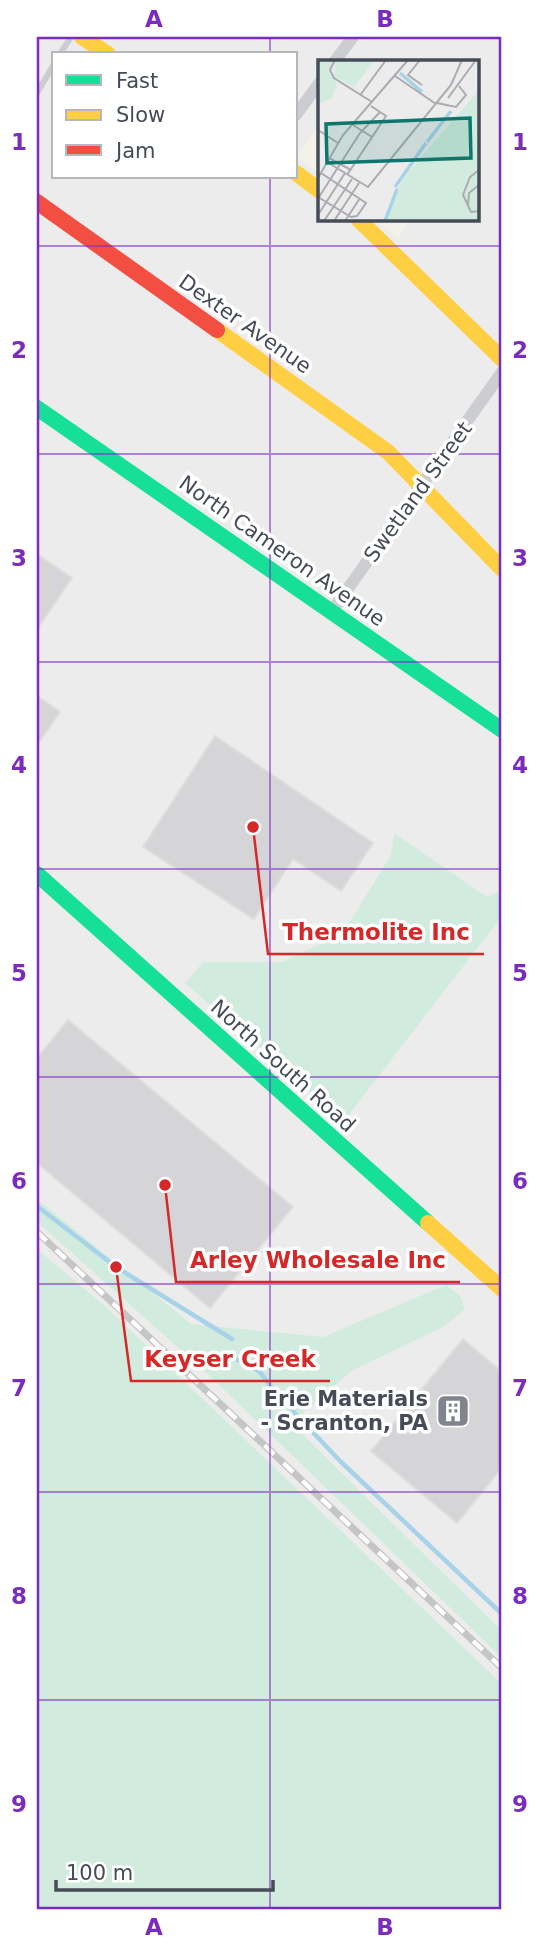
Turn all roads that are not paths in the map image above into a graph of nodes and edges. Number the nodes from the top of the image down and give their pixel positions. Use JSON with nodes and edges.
{"nodes":[{"id":1,"x":353,"y":37,"type":"edge"},
{"id":2,"x":83,"y":38,"type":"edge"},
{"id":3,"x":64,"y":52,"type":"edge"},
{"id":4,"x":105,"y":52,"type":"edge"},
{"id":5,"x":336,"y":60,"type":"edge"},
{"id":6,"x":52,"y":67,"type":"edge"},
{"id":7,"x":318,"y":85,"type":"edge"},
{"id":8,"x":37,"y":93,"type":"edge"},
{"id":9,"x":298,"y":112,"type":"edge"},
{"id":10,"x":298,"y":174,"type":"edge"},
{"id":11,"x":318,"y":190,"type":"edge"},
{"id":12,"x":37,"y":202,"type":"edge"},
{"id":13,"x":359,"y":220,"type":"edge"},
{"id":14,"x":502,"y":359,"type":"edge"},
{"id":15,"x":502,"y":372,"type":"edge"},
{"id":16,"x":37,"y":408,"type":"edge"},
{"id":17,"x":422,"y":487,"type":"junction"},
{"id":18,"x":502,"y":569,"type":"edge"},
{"id":19,"x":332,"y":611,"type":"junction"},
{"id":20,"x":502,"y":730,"type":"edge"},
{"id":21,"x":37,"y":874,"type":"edge"},
{"id":22,"x":502,"y":1289,"type":"edge"}],
"edges":[{"from":1,"to":5,"type":"street"},
{"from":2,"to":3,"type":"lane"},
{"from":2,"to":4,"type":"street"},
{"from":6,"to":8,"type":"lane"},
{"from":7,"to":9,"type":"street"},
{"from":10,"to":11,"type":"street"},
{"from":12,"to":17,"type":"street","name":"Dexter Avenue"},
{"from":13,"to":14,"type":"street"},
{"from":15,"to":17,"type":"street","name":"Swetland Street"},
{"from":16,"to":19,"type":"street","name":"North Cameron Avenue"},
{"from":17,"to":18,"type":"street","name":"Dexter Avenue"},
{"from":17,"to":19,"type":"street","name":"Swetland Street"},
{"from":19,"to":20,"type":"street","name":"North Cameron Avenue"},
{"from":21,"to":22,"type":"street","name":"North South Road"}]}
